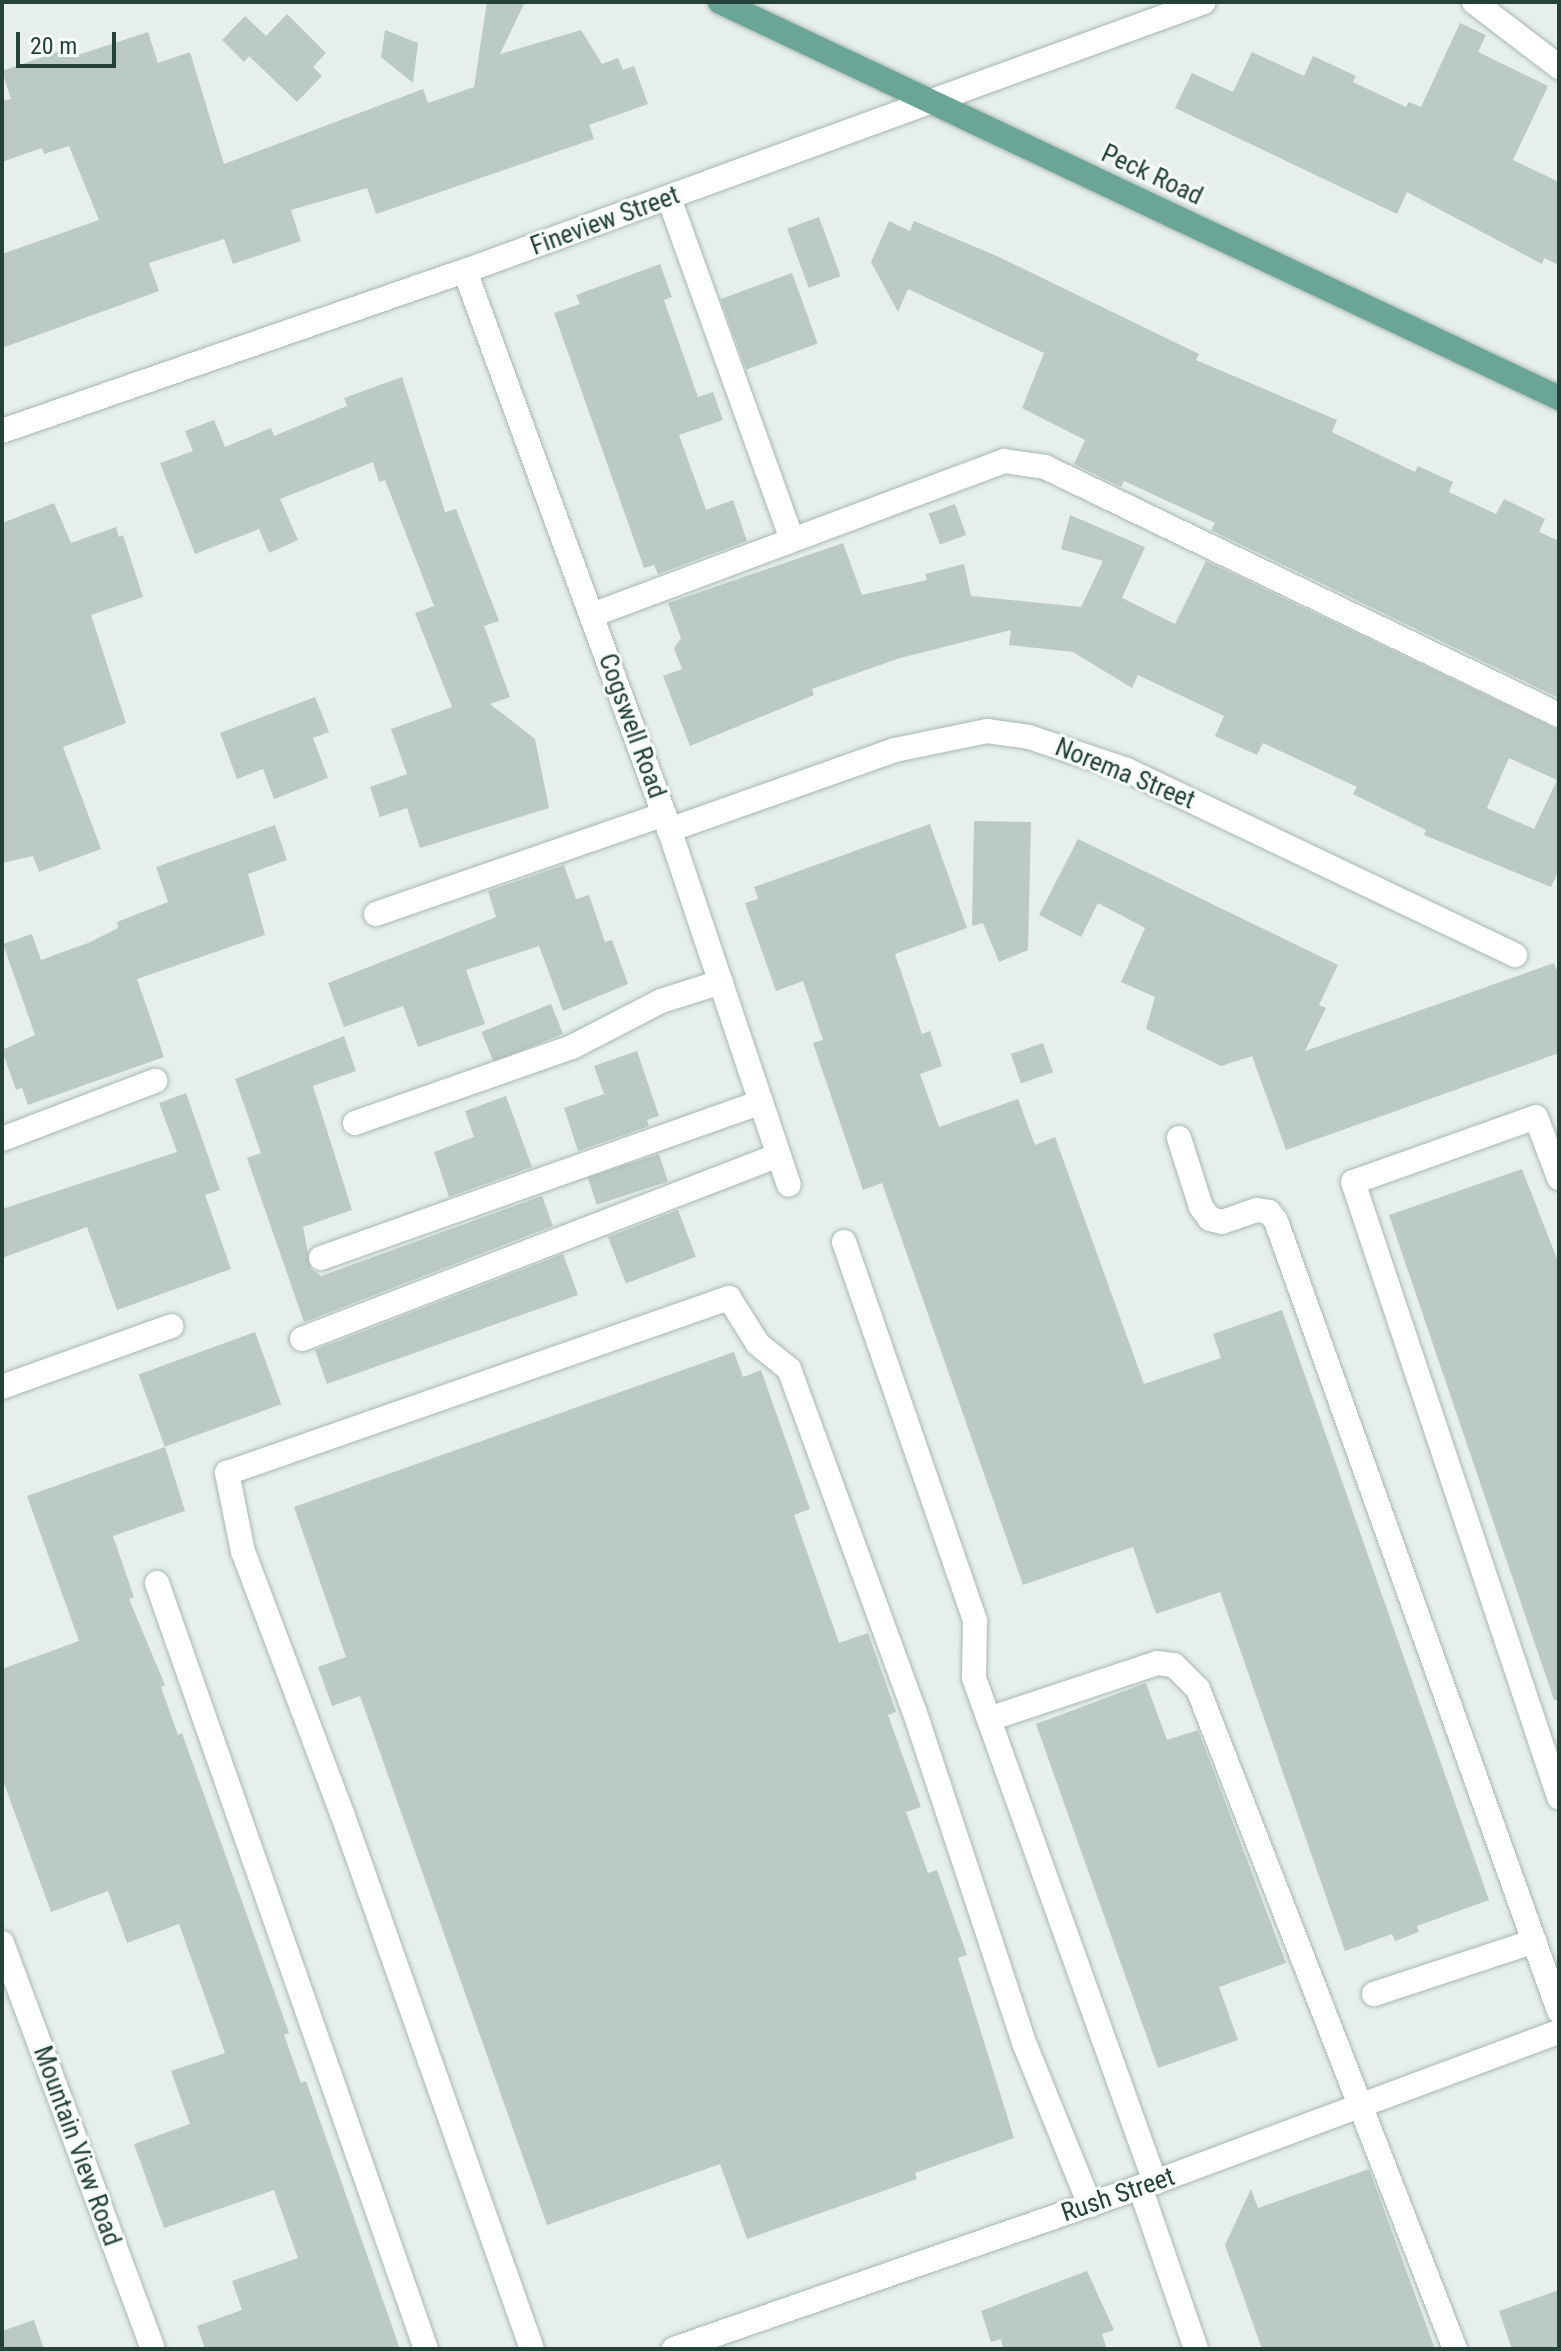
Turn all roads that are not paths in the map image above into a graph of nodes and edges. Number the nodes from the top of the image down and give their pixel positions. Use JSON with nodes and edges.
{"nodes":[{"id":1,"x":720,"y":2,"type":"edge"},
{"id":2,"x":1204,"y":2,"type":"edge"},
{"id":3,"x":1474,"y":2,"type":"edge"},
{"id":4,"x":1559,"y":67,"type":"edge"},
{"id":5,"x":934,"y":102,"type":"junction"},
{"id":6,"x":669,"y":198,"type":"junction"},
{"id":7,"x":465,"y":271,"type":"junction"},
{"id":8,"x":1559,"y":398,"type":"edge"},
{"id":9,"x":2,"y":431,"type":"edge"},
{"id":10,"x":792,"y":540,"type":"junction"},
{"id":11,"x":592,"y":615,"type":"junction"},
{"id":12,"x":1559,"y":715,"type":"edge"},
{"id":13,"x":667,"y":822,"type":"junction"},
{"id":14,"x":376,"y":914,"type":"dead end"},
{"id":15,"x":1515,"y":955,"type":"dead end"},
{"id":16,"x":721,"y":982,"type":"junction"},
{"id":17,"x":155,"y":1081,"type":"dead end"},
{"id":18,"x":761,"y":1102,"type":"junction"},
{"id":19,"x":355,"y":1123,"type":"dead end"},
{"id":20,"x":1179,"y":1138,"type":"dead end"},
{"id":21,"x":2,"y":1139,"type":"edge"},
{"id":22,"x":779,"y":1155,"type":"junction"},
{"id":23,"x":1559,"y":1178,"type":"edge"},
{"id":24,"x":789,"y":1185,"type":"dead end"},
{"id":25,"x":844,"y":1242,"type":"dead end"},
{"id":26,"x":321,"y":1258,"type":"dead end"},
{"id":27,"x":171,"y":1326,"type":"dead end"},
{"id":28,"x":302,"y":1339,"type":"dead end"},
{"id":29,"x":2,"y":1387,"type":"edge"},
{"id":30,"x":157,"y":1583,"type":"dead end"},
{"id":31,"x":989,"y":1719,"type":"junction"},
{"id":32,"x":1559,"y":1797,"type":"edge"},
{"id":33,"x":1535,"y":1941,"type":"junction"},
{"id":34,"x":2,"y":1943,"type":"edge"},
{"id":35,"x":1374,"y":1994,"type":"dead end"},
{"id":36,"x":1559,"y":2011,"type":"edge"},
{"id":37,"x":1559,"y":2032,"type":"edge"},
{"id":38,"x":1359,"y":2106,"type":"junction"},
{"id":39,"x":1148,"y":2185,"type":"junction"},
{"id":40,"x":1090,"y":2205,"type":"junction"},
{"id":41,"x":153,"y":2349,"type":"edge"},
{"id":42,"x":426,"y":2349,"type":"edge"},
{"id":43,"x":532,"y":2349,"type":"edge"},
{"id":44,"x":675,"y":2349,"type":"edge"},
{"id":45,"x":1196,"y":2349,"type":"edge"},
{"id":46,"x":1455,"y":2349,"type":"edge"}],
"edges":[{"from":1,"to":5,"type":"main road","name":"Peck Road"},
{"from":2,"to":5,"type":"street","name":"Fineview Street"},
{"from":3,"to":4,"type":"street"},
{"from":5,"to":6,"type":"street","name":"Fineview Street"},
{"from":5,"to":8,"type":"main road","name":"Peck Road"},
{"from":6,"to":7,"type":"street","name":"Fineview Street"},
{"from":6,"to":10,"type":"street"},
{"from":7,"to":9,"type":"street","name":"Fineview Street"},
{"from":7,"to":11,"type":"street","name":"Cogswell Road"},
{"from":10,"to":11,"type":"street"},
{"from":10,"to":12,"type":"street"},
{"from":11,"to":13,"type":"street","name":"Cogswell Road"},
{"from":13,"to":14,"type":"street","name":"Norema Street"},
{"from":13,"to":15,"type":"street","name":"Norema Street"},
{"from":13,"to":16,"type":"street","name":"Cogswell Road"},
{"from":16,"to":18,"type":"street","name":"Cogswell Road"},
{"from":16,"to":19,"type":"street"},
{"from":17,"to":21,"type":"street"},
{"from":18,"to":22,"type":"street","name":"Cogswell Road"},
{"from":18,"to":26,"type":"street"},
{"from":20,"to":33,"type":"street"},
{"from":22,"to":24,"type":"street","name":"Cogswell Road"},
{"from":22,"to":28,"type":"street"},
{"from":23,"to":32,"type":"street"},
{"from":25,"to":31,"type":"street"},
{"from":27,"to":29,"type":"street"},
{"from":30,"to":42,"type":"street"},
{"from":31,"to":38,"type":"street"},
{"from":31,"to":39,"type":"street"},
{"from":33,"to":35,"type":"street"},
{"from":33,"to":36,"type":"street"},
{"from":34,"to":41,"type":"street","name":"Mountain View Road"},
{"from":37,"to":38,"type":"street","name":"Rush Street"},
{"from":38,"to":39,"type":"street","name":"Rush Street"},
{"from":38,"to":46,"type":"street"},
{"from":39,"to":40,"type":"street","name":"Rush Street"},
{"from":39,"to":45,"type":"street"},
{"from":40,"to":43,"type":"street"},
{"from":40,"to":44,"type":"street","name":"Rush Street"}]}
